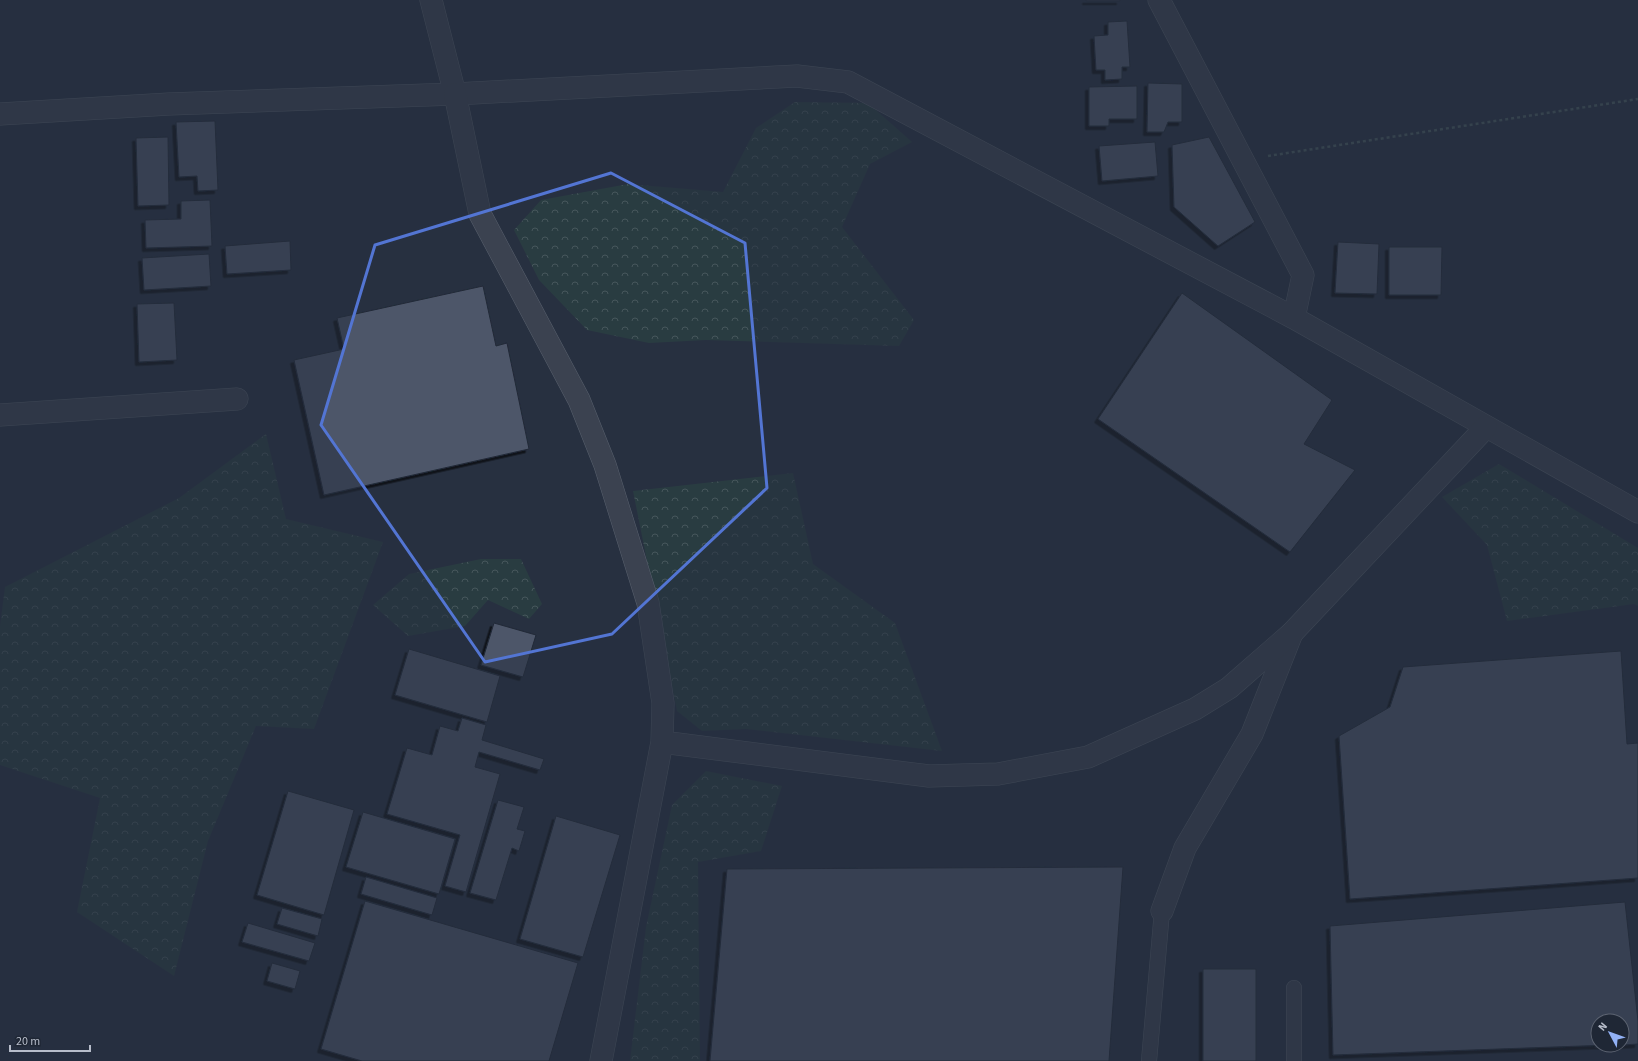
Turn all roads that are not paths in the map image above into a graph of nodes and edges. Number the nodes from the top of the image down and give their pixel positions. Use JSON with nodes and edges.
{"nodes":[{"id":1,"x":430,"y":0,"type":"edge"},
{"id":2,"x":1159,"y":0,"type":"edge"},
{"id":3,"x":455,"y":94,"type":"junction"},
{"id":4,"x":0,"y":114,"type":"edge"},
{"id":5,"x":1294,"y":318,"type":"junction"},
{"id":6,"x":236,"y":399,"type":"dead end"},
{"id":7,"x":0,"y":415,"type":"edge"},
{"id":8,"x":1486,"y":427,"type":"junction"},
{"id":9,"x":1638,"y":512,"type":"edge"},
{"id":10,"x":1292,"y":633,"type":"junction"},
{"id":11,"x":662,"y":742,"type":"junction"},
{"id":12,"x":1162,"y":911,"type":"joint"},
{"id":13,"x":1294,"y":988,"type":"dead end"},
{"id":14,"x":601,"y":1061,"type":"edge"},
{"id":15,"x":1149,"y":1061,"type":"edge"},
{"id":16,"x":1294,"y":1061,"type":"edge"}],
"edges":[{"from":1,"to":3,"type":"street"},
{"from":2,"to":5,"type":"street"},
{"from":3,"to":4,"type":"street"},
{"from":3,"to":5,"type":"street"},
{"from":3,"to":11,"type":"street"},
{"from":5,"to":8,"type":"street"},
{"from":6,"to":7,"type":"street"},
{"from":8,"to":9,"type":"street"},
{"from":8,"to":10,"type":"street"},
{"from":10,"to":11,"type":"street"},
{"from":10,"to":12,"type":"street"},
{"from":11,"to":14,"type":"street"},
{"from":12,"to":15,"type":"lane"},
{"from":13,"to":16,"type":"lane"}]}
